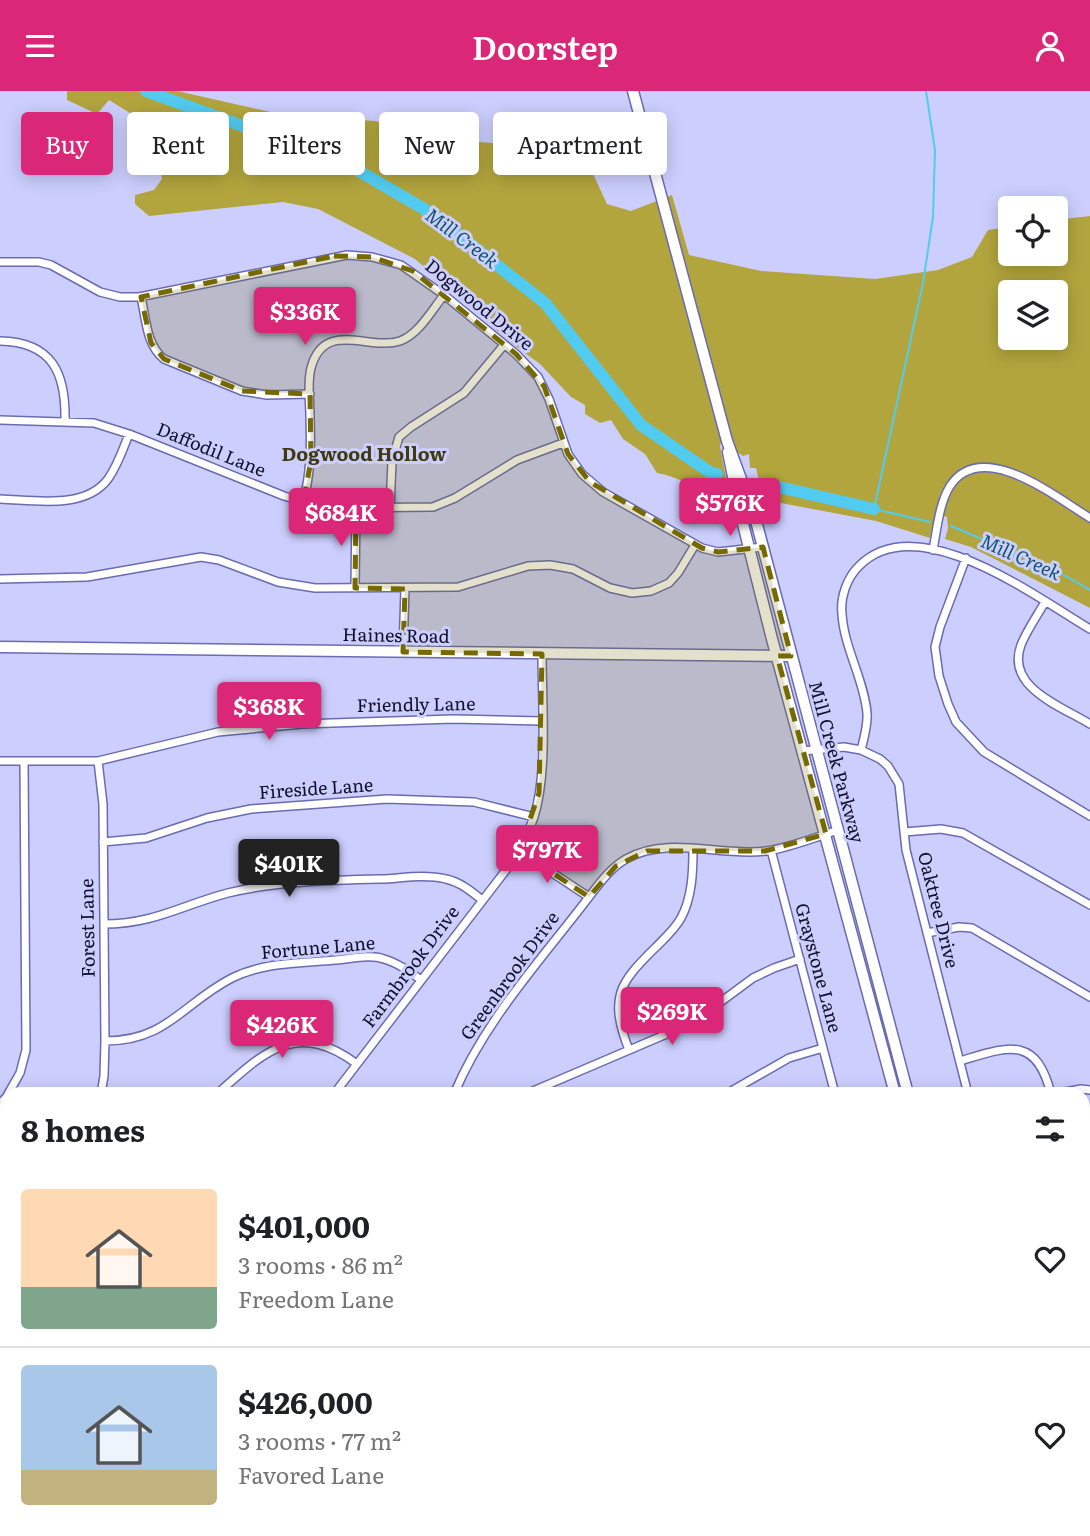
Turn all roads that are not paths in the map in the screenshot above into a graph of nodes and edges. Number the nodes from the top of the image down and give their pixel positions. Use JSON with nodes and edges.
{"nodes":[{"id":1,"x":632,"y":91,"type":"edge"},
{"id":2,"x":0,"y":262,"type":"edge"},
{"id":3,"x":444,"y":295,"type":"junction"},
{"id":4,"x":141,"y":296,"type":"junction"},
{"id":5,"x":0,"y":341,"type":"edge"},
{"id":6,"x":504,"y":345,"type":"junction"},
{"id":7,"x":310,"y":394,"type":"junction"},
{"id":8,"x":0,"y":420,"type":"edge"},
{"id":9,"x":65,"y":421,"type":"junction"},
{"id":10,"x":129,"y":434,"type":"junction"},
{"id":11,"x":727,"y":441,"type":"junction"},
{"id":12,"x":564,"y":443,"type":"junction"},
{"id":13,"x":0,"y":499,"type":"edge"},
{"id":14,"x":303,"y":502,"type":"junction"},
{"id":15,"x":356,"y":509,"type":"junction"},
{"id":16,"x":390,"y":509,"type":"junction"},
{"id":17,"x":1090,"y":519,"type":"edge"},
{"id":18,"x":695,"y":545,"type":"junction"},
{"id":19,"x":763,"y":547,"type":"junction"},
{"id":20,"x":749,"y":549,"type":"junction"},
{"id":21,"x":933,"y":549,"type":"junction"},
{"id":22,"x":966,"y":558,"type":"junction"},
{"id":23,"x":0,"y":579,"type":"edge"},
{"id":24,"x":355,"y":588,"type":"junction"},
{"id":25,"x":405,"y":589,"type":"junction"},
{"id":26,"x":1045,"y":602,"type":"junction"},
{"id":27,"x":1090,"y":629,"type":"edge"},
{"id":28,"x":0,"y":647,"type":"edge"},
{"id":29,"x":402,"y":652,"type":"junction"},
{"id":30,"x":542,"y":654,"type":"junction"},
{"id":31,"x":777,"y":656,"type":"junction"},
{"id":32,"x":791,"y":656,"type":"junction"},
{"id":33,"x":542,"y":721,"type":"junction"},
{"id":34,"x":1090,"y":723,"type":"edge"},
{"id":35,"x":817,"y":750,"type":"junction"},
{"id":36,"x":861,"y":750,"type":"junction"},
{"id":37,"x":803,"y":751,"type":"junction"},
{"id":38,"x":0,"y":761,"type":"edge"},
{"id":39,"x":98,"y":761,"type":"junction"},
{"id":40,"x":24,"y":762,"type":"junction"},
{"id":41,"x":1090,"y":816,"type":"edge"},
{"id":42,"x":534,"y":817,"type":"junction"},
{"id":43,"x":839,"y":830,"type":"junction"},
{"id":44,"x":904,"y":832,"type":"junction"},
{"id":45,"x":825,"y":834,"type":"junction"},
{"id":46,"x":103,"y":842,"type":"junction"},
{"id":47,"x":693,"y":850,"type":"junction"},
{"id":48,"x":771,"y":850,"type":"junction"},
{"id":49,"x":519,"y":851,"type":"junction"},
{"id":50,"x":589,"y":897,"type":"junction"},
{"id":51,"x":482,"y":900,"type":"junction"},
{"id":52,"x":1090,"y":905,"type":"edge"},
{"id":53,"x":104,"y":924,"type":"junction"},
{"id":54,"x":927,"y":933,"type":"junction"},
{"id":55,"x":800,"y":960,"type":"junction"},
{"id":56,"x":421,"y":980,"type":"junction"},
{"id":57,"x":1090,"y":997,"type":"edge"},
{"id":58,"x":106,"y":1041,"type":"junction"},
{"id":59,"x":823,"y":1048,"type":"junction"},
{"id":60,"x":629,"y":1050,"type":"junction"},
{"id":61,"x":960,"y":1061,"type":"junction"},
{"id":62,"x":357,"y":1064,"type":"junction"},
{"id":63,"x":12,"y":1087,"type":"edge"},
{"id":64,"x":102,"y":1087,"type":"edge"},
{"id":65,"x":225,"y":1087,"type":"edge"},
{"id":66,"x":339,"y":1087,"type":"edge"},
{"id":67,"x":457,"y":1087,"type":"edge"},
{"id":68,"x":542,"y":1087,"type":"edge"},
{"id":69,"x":738,"y":1087,"type":"edge"},
{"id":70,"x":833,"y":1087,"type":"edge"},
{"id":71,"x":893,"y":1087,"type":"edge"},
{"id":72,"x":906,"y":1087,"type":"edge"},
{"id":73,"x":966,"y":1087,"type":"edge"},
{"id":74,"x":1050,"y":1087,"type":"edge"}],
"edges":[{"from":1,"to":11,"type":"main road","name":"Mill Creek Parkway"},
{"from":2,"to":4,"type":"street","name":"Dogwood Drive"},
{"from":3,"to":4,"type":"street","name":"Dogwood Drive"},
{"from":3,"to":6,"type":"street","name":"Dogwood Drive"},
{"from":3,"to":7,"type":"street"},
{"from":4,"to":7,"type":"street"},
{"from":5,"to":9,"type":"street"},
{"from":6,"to":12,"type":"street","name":"Dogwood Drive"},
{"from":6,"to":16,"type":"street"},
{"from":7,"to":14,"type":"street"},
{"from":8,"to":9,"type":"street","name":"Daffodil Lane"},
{"from":9,"to":10,"type":"street","name":"Daffodil Lane"},
{"from":10,"to":13,"type":"street"},
{"from":10,"to":14,"type":"street","name":"Daffodil Lane"},
{"from":11,"to":19,"type":"main road","name":"Mill Creek Parkway"},
{"from":11,"to":20,"type":"main road","name":"Mill Creek Parkway"},
{"from":12,"to":16,"type":"street","name":"Daffodil Lane"},
{"from":12,"to":18,"type":"street","name":"Dogwood Drive"},
{"from":14,"to":15,"type":"street","name":"Daffodil Lane"},
{"from":15,"to":16,"type":"street","name":"Daffodil Lane"},
{"from":15,"to":24,"type":"street"},
{"from":17,"to":21,"type":"street"},
{"from":18,"to":20,"type":"street","name":"Dogwood Drive"},
{"from":18,"to":25,"type":"street"},
{"from":19,"to":20,"type":"street","name":"Dogwood Drive"},
{"from":19,"to":32,"type":"main road","name":"Mill Creek Parkway"},
{"from":20,"to":31,"type":"main road","name":"Mill Creek Parkway"},
{"from":21,"to":22,"type":"street"},
{"from":21,"to":36,"type":"street"},
{"from":22,"to":26,"type":"street"},
{"from":22,"to":41,"type":"street"},
{"from":23,"to":24,"type":"street"},
{"from":24,"to":25,"type":"street"},
{"from":25,"to":29,"type":"street"},
{"from":26,"to":27,"type":"street"},
{"from":26,"to":34,"type":"street"},
{"from":28,"to":29,"type":"main road","name":"Haines Road"},
{"from":29,"to":30,"type":"main road","name":"Haines Road"},
{"from":30,"to":31,"type":"main road","name":"Haines Road"},
{"from":30,"to":33,"type":"street","name":"Farmbrook Drive"},
{"from":31,"to":32,"type":"main road","name":"Haines Road"},
{"from":31,"to":37,"type":"main road","name":"Mill Creek Parkway"},
{"from":32,"to":35,"type":"main road","name":"Mill Creek Parkway"},
{"from":33,"to":39,"type":"street","name":"Friendly Lane"},
{"from":33,"to":42,"type":"street","name":"Farmbrook Drive"},
{"from":35,"to":36,"type":"street"},
{"from":35,"to":37,"type":"street"},
{"from":35,"to":43,"type":"main road","name":"Mill Creek Parkway"},
{"from":36,"to":44,"type":"street","name":"Oaktree Drive"},
{"from":37,"to":45,"type":"main road","name":"Mill Creek Parkway"},
{"from":38,"to":40,"type":"street","name":"Friendly Lane"},
{"from":39,"to":40,"type":"street","name":"Friendly Lane"},
{"from":39,"to":46,"type":"street","name":"Forest Lane"},
{"from":40,"to":63,"type":"street"},
{"from":42,"to":46,"type":"street","name":"Fireside Lane"},
{"from":42,"to":49,"type":"street","name":"Farmbrook Drive"},
{"from":43,"to":45,"type":"street","name":"Greenbrook Drive"},
{"from":43,"to":72,"type":"main road","name":"Mill Creek Parkway"},
{"from":44,"to":52,"type":"street"},
{"from":44,"to":54,"type":"street","name":"Oaktree Drive"},
{"from":45,"to":48,"type":"street","name":"Greenbrook Drive"},
{"from":45,"to":71,"type":"main road","name":"Mill Creek Parkway"},
{"from":46,"to":53,"type":"street","name":"Forest Lane"},
{"from":47,"to":48,"type":"street","name":"Greenbrook Drive"},
{"from":47,"to":50,"type":"street","name":"Greenbrook Drive"},
{"from":47,"to":60,"type":"street"},
{"from":48,"to":55,"type":"street","name":"Graystone Lane"},
{"from":49,"to":50,"type":"street"},
{"from":49,"to":51,"type":"street","name":"Farmbrook Drive"},
{"from":50,"to":67,"type":"street","name":"Greenbrook Drive"},
{"from":51,"to":53,"type":"street"},
{"from":51,"to":56,"type":"street","name":"Farmbrook Drive"},
{"from":53,"to":58,"type":"street","name":"Forest Lane"},
{"from":54,"to":57,"type":"street"},
{"from":54,"to":61,"type":"street","name":"Oaktree Drive"},
{"from":55,"to":59,"type":"street","name":"Graystone Lane"},
{"from":55,"to":60,"type":"street"},
{"from":56,"to":58,"type":"street","name":"Fortune Lane"},
{"from":56,"to":62,"type":"street","name":"Farmbrook Drive"},
{"from":58,"to":64,"type":"street","name":"Forest Lane"},
{"from":59,"to":69,"type":"street"},
{"from":59,"to":70,"type":"street","name":"Graystone Lane"},
{"from":60,"to":68,"type":"street"},
{"from":61,"to":73,"type":"street","name":"Oaktree Drive"},
{"from":61,"to":74,"type":"street"},
{"from":62,"to":65,"type":"street"},
{"from":62,"to":66,"type":"street","name":"Farmbrook Drive"}]}
